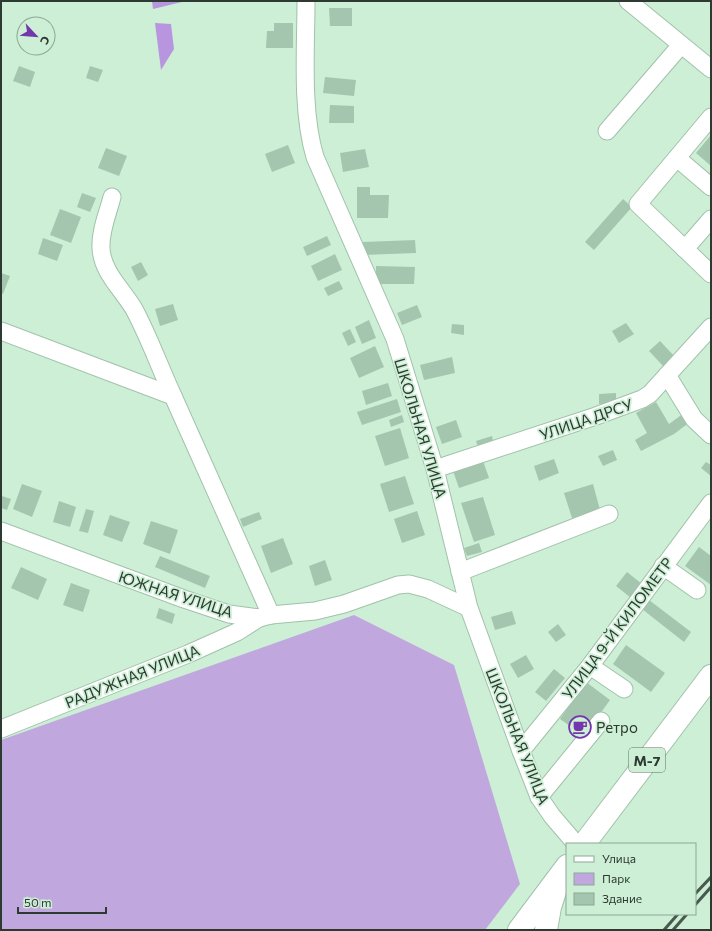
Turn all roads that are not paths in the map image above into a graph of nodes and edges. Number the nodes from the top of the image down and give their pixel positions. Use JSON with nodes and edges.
{"nodes":[{"id":1,"x":306,"y":1,"type":"edge"},
{"id":2,"x":630,"y":2,"type":"edge"},
{"id":3,"x":681,"y":45,"type":"junction"},
{"id":4,"x":711,"y":69,"type":"edge"},
{"id":5,"x":711,"y":117,"type":"edge"},
{"id":6,"x":606,"y":131,"type":"dead end"},
{"id":7,"x":677,"y":158,"type":"junction"},
{"id":8,"x":711,"y":187,"type":"edge"},
{"id":9,"x":112,"y":197,"type":"dead end"},
{"id":10,"x":711,"y":219,"type":"edge"},
{"id":11,"x":685,"y":249,"type":"junction"},
{"id":12,"x":711,"y":274,"type":"edge"},
{"id":13,"x":711,"y":327,"type":"edge"},
{"id":14,"x":1,"y":332,"type":"edge"},
{"id":15,"x":667,"y":375,"type":"junction"},
{"id":16,"x":173,"y":396,"type":"junction"},
{"id":17,"x":711,"y":435,"type":"edge"},
{"id":18,"x":435,"y":469,"type":"junction"},
{"id":19,"x":711,"y":503,"type":"edge"},
{"id":20,"x":609,"y":514,"type":"dead end"},
{"id":21,"x":1,"y":531,"type":"edge"},
{"id":22,"x":663,"y":566,"type":"junction"},
{"id":23,"x":460,"y":572,"type":"junction"},
{"id":24,"x":697,"y":590,"type":"dead end"},
{"id":25,"x":469,"y":608,"type":"junction"},
{"id":26,"x":265,"y":616,"type":"junction"},
{"id":27,"x":590,"y":666,"type":"junction"},
{"id":28,"x":711,"y":676,"type":"edge"},
{"id":29,"x":624,"y":689,"type":"dead end"},
{"id":30,"x":601,"y":721,"type":"dead end"},
{"id":31,"x":1,"y":729,"type":"edge"},
{"id":32,"x":521,"y":751,"type":"junction"},
{"id":33,"x":539,"y":797,"type":"junction"},
{"id":34,"x":575,"y":843,"type":"edge"},
{"id":35,"x":585,"y":843,"type":"edge"},
{"id":36,"x":564,"y":870,"type":"edge"},
{"id":37,"x":519,"y":930,"type":"edge"},
{"id":38,"x":546,"y":930,"type":"edge"}],
"edges":[{"from":1,"to":18,"type":"street","name":"ШКОЛЬНАЯ УЛИЦА"},
{"from":2,"to":3,"type":"street"},
{"from":3,"to":4,"type":"street"},
{"from":3,"to":6,"type":"street"},
{"from":5,"to":7,"type":"street"},
{"from":7,"to":8,"type":"street"},
{"from":7,"to":11,"type":"street"},
{"from":9,"to":16,"type":"street"},
{"from":10,"to":11,"type":"street"},
{"from":11,"to":12,"type":"street"},
{"from":13,"to":15,"type":"street","name":"УЛИЦА ДРСУ"},
{"from":14,"to":16,"type":"street"},
{"from":15,"to":17,"type":"street"},
{"from":15,"to":18,"type":"street","name":"УЛИЦА ДРСУ"},
{"from":16,"to":26,"type":"street"},
{"from":18,"to":23,"type":"street","name":"ШКОЛЬНАЯ УЛИЦА"},
{"from":19,"to":22,"type":"street","name":"УЛИЦА 9-Й КИЛОМЕТР"},
{"from":20,"to":23,"type":"street"},
{"from":21,"to":26,"type":"street","name":"ЮЖНАЯ УЛИЦА"},
{"from":22,"to":24,"type":"street"},
{"from":22,"to":27,"type":"street","name":"УЛИЦА 9-Й КИЛОМЕТР"},
{"from":23,"to":25,"type":"street","name":"ШКОЛЬНАЯ УЛИЦА"},
{"from":25,"to":26,"type":"street","name":"ЮЖНАЯ УЛИЦА"},
{"from":25,"to":32,"type":"street","name":"ШКОЛЬНАЯ УЛИЦА"},
{"from":26,"to":31,"type":"street","name":"РАДУЖНАЯ УЛИЦА"},
{"from":27,"to":29,"type":"street"},
{"from":27,"to":32,"type":"street","name":"УЛИЦА 9-Й КИЛОМЕТР"},
{"from":28,"to":35,"type":"main road","number":"М-7"},
{"from":30,"to":33,"type":"street"},
{"from":32,"to":33,"type":"street","name":"ШКОЛЬНАЯ УЛИЦА"},
{"from":33,"to":34,"type":"street","name":"ШКОЛЬНАЯ УЛИЦА"},
{"from":36,"to":37,"type":"main road"},
{"from":36,"to":38,"type":"main road"}]}
